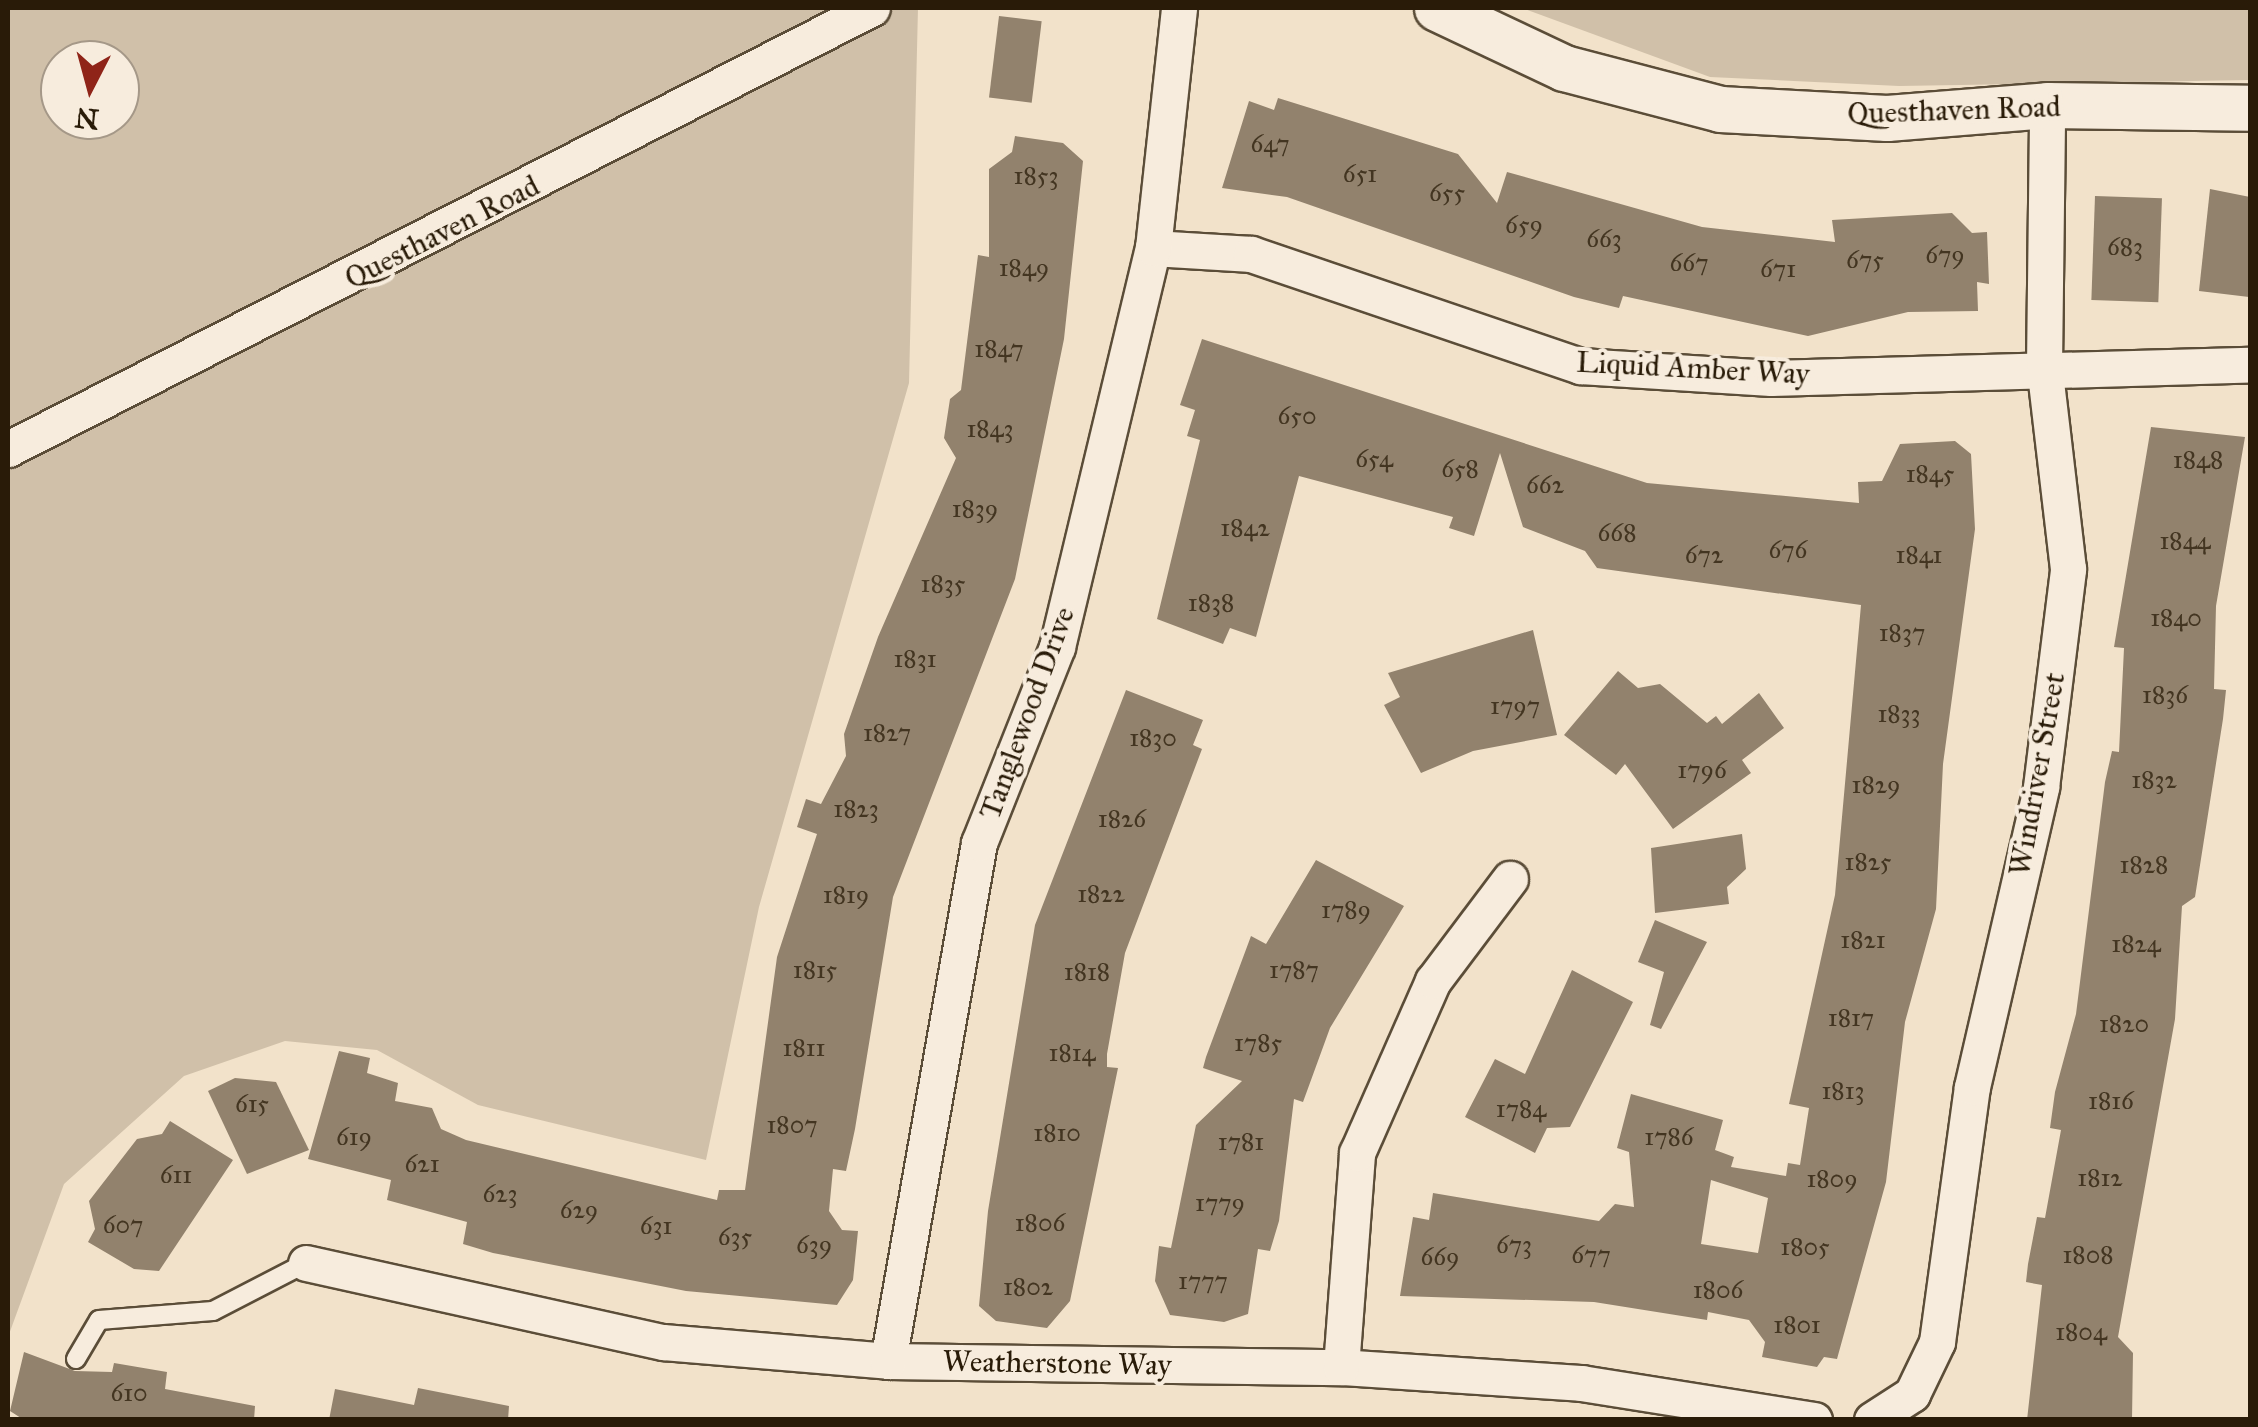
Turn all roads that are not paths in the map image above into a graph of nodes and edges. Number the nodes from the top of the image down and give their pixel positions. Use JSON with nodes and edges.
{"nodes":[{"id":1,"x":872,"y":8,"type":"edge"},
{"id":2,"x":1180,"y":8,"type":"edge"},
{"id":3,"x":1437,"y":8,"type":"edge"},
{"id":4,"x":2047,"y":105,"type":"junction"},
{"id":5,"x":2250,"y":108,"type":"edge"},
{"id":6,"x":1153,"y":248,"type":"junction"},
{"id":7,"x":2250,"y":365,"type":"edge"},
{"id":8,"x":2044,"y":366,"type":"junction"},
{"id":9,"x":8,"y":449,"type":"edge"},
{"id":10,"x":1510,"y":879,"type":"dead end"},
{"id":11,"x":306,"y":1263,"type":"joint"},
{"id":12,"x":76,"y":1359,"type":"dead end"},
{"id":13,"x":888,"y":1361,"type":"junction"},
{"id":14,"x":1342,"y":1367,"type":"junction"},
{"id":15,"x":1881,"y":1419,"type":"edge"},
{"id":16,"x":1814,"y":1420,"type":"edge"}],
"edges":[{"from":1,"to":9,"type":"street","name":"Questhaven Road"},
{"from":2,"to":6,"type":"street","name":"Tanglewood Drive"},
{"from":3,"to":4,"type":"street","name":"Questhaven Road"},
{"from":4,"to":5,"type":"street","name":"Questhaven Road"},
{"from":4,"to":8,"type":"street","name":"Windriver Street"},
{"from":6,"to":8,"type":"street","name":"Liquid Amber Way"},
{"from":6,"to":13,"type":"street","name":"Tanglewood Drive"},
{"from":7,"to":8,"type":"street","name":"Liquid Amber Way"},
{"from":8,"to":15,"type":"street","name":"Windriver Street"},
{"from":10,"to":14,"type":"street"},
{"from":11,"to":12,"type":"lane"},
{"from":11,"to":13,"type":"street","name":"Weatherstone Way"},
{"from":13,"to":14,"type":"street","name":"Weatherstone Way"},
{"from":14,"to":16,"type":"street","name":"Weatherstone Way"}]}
